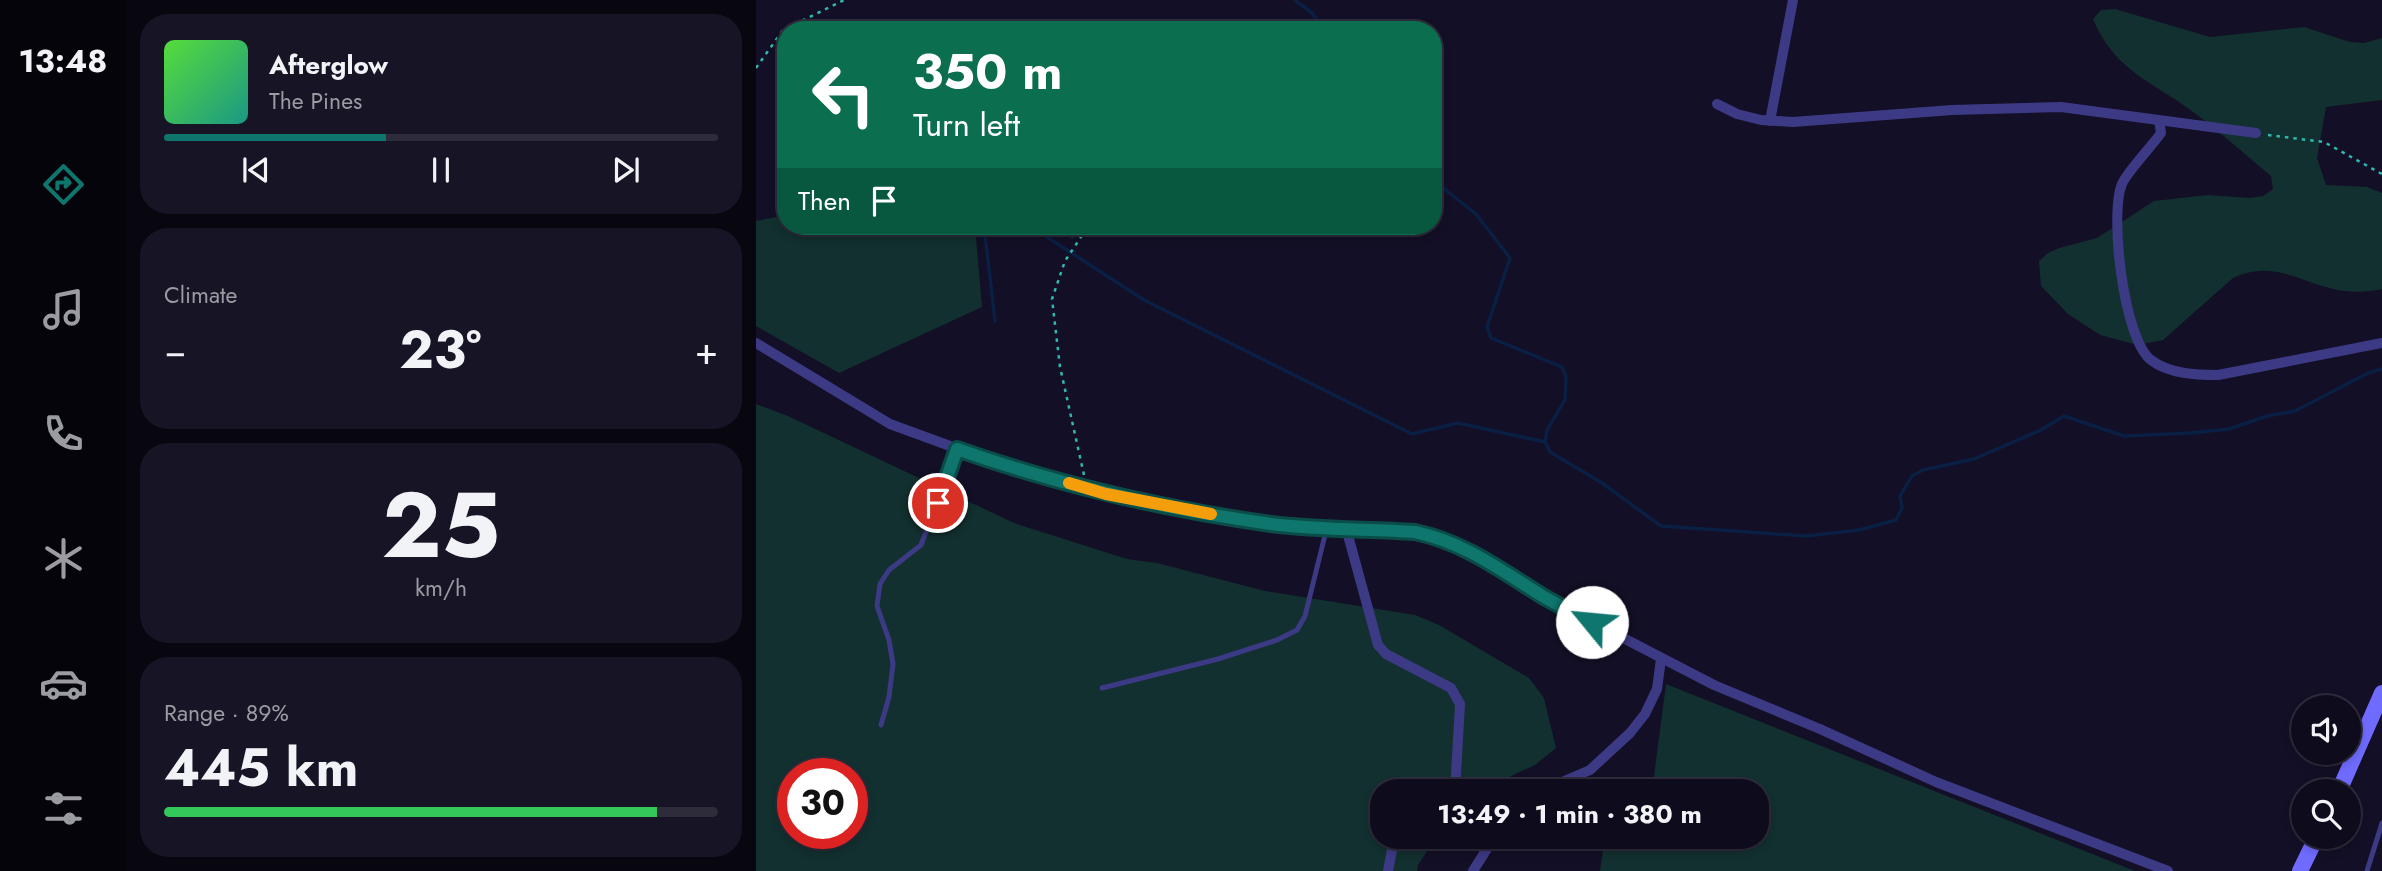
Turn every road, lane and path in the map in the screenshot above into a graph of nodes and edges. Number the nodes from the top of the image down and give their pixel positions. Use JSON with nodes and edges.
{"nodes":[{"id":1,"x":845,"y":0,"type":"edge"},
{"id":2,"x":1793,"y":0,"type":"edge"},
{"id":3,"x":802,"y":21,"type":"edge"},
{"id":4,"x":777,"y":38,"type":"edge"},
{"id":5,"x":756,"y":68,"type":"edge"},
{"id":6,"x":1717,"y":104,"type":"dead end"},
{"id":7,"x":1770,"y":121,"type":"junction"},
{"id":8,"x":2159,"y":121,"type":"junction"},
{"id":9,"x":2256,"y":133,"type":"joint"},
{"id":10,"x":2382,"y":174,"type":"edge"},
{"id":11,"x":1081,"y":235,"type":"edge"},
{"id":12,"x":756,"y":343,"type":"edge"},
{"id":13,"x":2382,"y":343,"type":"edge"},
{"id":14,"x":957,"y":449,"type":"junction"},
{"id":15,"x":1087,"y":488,"type":"junction"},
{"id":16,"x":1327,"y":527,"type":"junction"},
{"id":17,"x":1346,"y":528,"type":"junction"},
{"id":18,"x":1661,"y":659,"type":"junction"},
{"id":19,"x":1102,"y":688,"type":"dead end"},
{"id":20,"x":2382,"y":693,"type":"edge"},
{"id":21,"x":881,"y":725,"type":"dead end"},
{"id":22,"x":1456,"y":779,"type":"edge"},
{"id":23,"x":1569,"y":779,"type":"edge"},
{"id":24,"x":2344,"y":779,"type":"edge"},
{"id":25,"x":2382,"y":823,"type":"edge"},
{"id":26,"x":1393,"y":849,"type":"edge"},
{"id":27,"x":1487,"y":849,"type":"edge"},
{"id":28,"x":2311,"y":849,"type":"edge"},
{"id":29,"x":1388,"y":871,"type":"edge"},
{"id":30,"x":1473,"y":871,"type":"edge"},
{"id":31,"x":2168,"y":871,"type":"edge"},
{"id":32,"x":2300,"y":871,"type":"edge"},
{"id":33,"x":2367,"y":871,"type":"edge"}],
"edges":[{"from":1,"to":3,"type":"path"},
{"from":2,"to":7,"type":"street"},
{"from":4,"to":5,"type":"path"},
{"from":6,"to":7,"type":"street"},
{"from":7,"to":8,"type":"street"},
{"from":8,"to":9,"type":"street"},
{"from":8,"to":13,"type":"street"},
{"from":9,"to":10,"type":"path"},
{"from":11,"to":15,"type":"path"},
{"from":12,"to":14,"type":"street"},
{"from":14,"to":15,"type":"street"},
{"from":14,"to":21,"type":"lane"},
{"from":15,"to":16,"type":"street"},
{"from":16,"to":17,"type":"street"},
{"from":16,"to":19,"type":"lane"},
{"from":17,"to":18,"type":"street"},
{"from":17,"to":22,"type":"street"},
{"from":18,"to":23,"type":"street"},
{"from":18,"to":31,"type":"street"},
{"from":20,"to":24,"type":"main road"},
{"from":25,"to":33,"type":"lane"},
{"from":26,"to":29,"type":"street"},
{"from":27,"to":30,"type":"street"},
{"from":28,"to":32,"type":"main road"}]}
